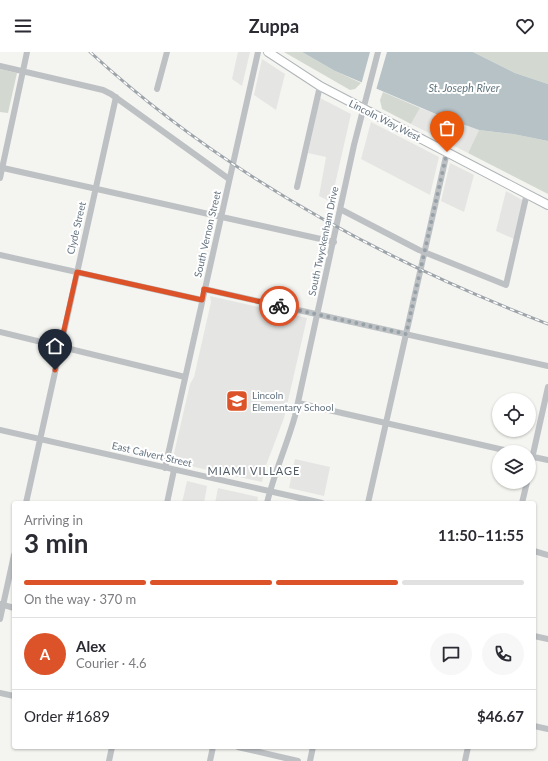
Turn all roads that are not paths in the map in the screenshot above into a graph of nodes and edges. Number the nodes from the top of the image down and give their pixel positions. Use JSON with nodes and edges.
{"nodes":[{"id":1,"x":27,"y":52,"type":"edge"},
{"id":2,"x":167,"y":52,"type":"edge"},
{"id":3,"x":258,"y":52,"type":"edge"},
{"id":4,"x":268,"y":52,"type":"edge"},
{"id":5,"x":378,"y":52,"type":"edge"},
{"id":6,"x":0,"y":66,"type":"edge"},
{"id":7,"x":23,"y":71,"type":"junction"},
{"id":8,"x":320,"y":86,"type":"junction"},
{"id":9,"x":157,"y":89,"type":"dead end"},
{"id":10,"x":116,"y":97,"type":"junction"},
{"id":11,"x":362,"y":108,"type":"junction"},
{"id":12,"x":447,"y":152,"type":"junction"},
{"id":13,"x":2,"y":157,"type":"edge"},
{"id":14,"x":2,"y":168,"type":"junction"},
{"id":15,"x":0,"y":178,"type":"edge"},
{"id":16,"x":229,"y":179,"type":"junction"},
{"id":17,"x":296,"y":187,"type":"dead end"},
{"id":18,"x":95,"y":189,"type":"junction"},
{"id":19,"x":527,"y":193,"type":"junction"},
{"id":20,"x":548,"y":205,"type":"edge"},
{"id":21,"x":340,"y":209,"type":"junction"},
{"id":22,"x":221,"y":217,"type":"junction"},
{"id":23,"x":334,"y":242,"type":"junction"},
{"id":24,"x":424,"y":252,"type":"junction"},
{"id":25,"x":0,"y":254,"type":"edge"},
{"id":26,"x":77,"y":272,"type":"junction"},
{"id":27,"x":204,"y":289,"type":"junction"},
{"id":28,"x":202,"y":300,"type":"junction"},
{"id":29,"x":317,"y":314,"type":"junction"},
{"id":30,"x":0,"y":332,"type":"edge"},
{"id":31,"x":406,"y":334,"type":"junction"},
{"id":32,"x":60,"y":347,"type":"junction"},
{"id":33,"x":548,"y":366,"type":"edge"},
{"id":34,"x":185,"y":377,"type":"junction"},
{"id":35,"x":548,"y":387,"type":"edge"},
{"id":36,"x":298,"y":403,"type":"junction"},
{"id":37,"x":386,"y":423,"type":"junction"},
{"id":38,"x":0,"y":430,"type":"edge"},
{"id":39,"x":40,"y":439,"type":"junction"},
{"id":40,"x":534,"y":445,"type":"edge"},
{"id":41,"x":492,"y":447,"type":"edge"},
{"id":42,"x":536,"y":457,"type":"edge"},
{"id":43,"x":548,"y":460,"type":"edge"},
{"id":44,"x":165,"y":468,"type":"junction"},
{"id":45,"x":174,"y":470,"type":"junction"},
{"id":46,"x":525,"y":489,"type":"edge"},
{"id":47,"x":270,"y":491,"type":"junction"},
{"id":48,"x":26,"y":501,"type":"edge"},
{"id":49,"x":167,"y":501,"type":"edge"},
{"id":50,"x":268,"y":501,"type":"edge"},
{"id":51,"x":313,"y":501,"type":"edge"},
{"id":52,"x":368,"y":501,"type":"edge"},
{"id":53,"x":522,"y":501,"type":"edge"},
{"id":54,"x":536,"y":552,"type":"edge"},
{"id":55,"x":548,"y":555,"type":"edge"},
{"id":56,"x":12,"y":563,"type":"edge"},
{"id":57,"x":2,"y":605,"type":"edge"},
{"id":58,"x":12,"y":608,"type":"edge"},
{"id":59,"x":0,"y":619,"type":"edge"},
{"id":60,"x":536,"y":636,"type":"edge"},
{"id":61,"x":548,"y":639,"type":"edge"},
{"id":62,"x":0,"y":693,"type":"edge"},
{"id":63,"x":12,"y":696,"type":"edge"},
{"id":64,"x":536,"y":726,"type":"edge"},
{"id":65,"x":548,"y":729,"type":"edge"},
{"id":66,"x":112,"y":749,"type":"edge"},
{"id":67,"x":213,"y":749,"type":"edge"},
{"id":68,"x":247,"y":749,"type":"edge"},
{"id":69,"x":313,"y":749,"type":"edge"},
{"id":70,"x":468,"y":749,"type":"edge"},
{"id":71,"x":109,"y":761,"type":"edge"},
{"id":72,"x":210,"y":761,"type":"edge"},
{"id":73,"x":298,"y":761,"type":"edge"},
{"id":74,"x":310,"y":761,"type":"edge"},
{"id":75,"x":465,"y":761,"type":"edge"}],
"edges":[{"from":1,"to":7,"type":"street"},
{"from":2,"to":9,"type":"street"},
{"from":3,"to":16,"type":"street","name":"South Vernon Street"},
{"from":4,"to":8,"type":"main road","name":"Lincoln Way West"},
{"from":5,"to":11,"type":"street","name":"South Twyckenham Drive"},
{"from":6,"to":7,"type":"street"},
{"from":7,"to":10,"type":"street"},
{"from":7,"to":13,"type":"street"},
{"from":8,"to":11,"type":"main road","name":"Lincoln Way West"},
{"from":8,"to":17,"type":"street"},
{"from":10,"to":16,"type":"street"},
{"from":10,"to":18,"type":"street","name":"Clyde Street"},
{"from":11,"to":12,"type":"main road","name":"Lincoln Way West"},
{"from":11,"to":21,"type":"street","name":"South Twyckenham Drive"},
{"from":12,"to":19,"type":"main road","name":"Lincoln Way West"},
{"from":12,"to":24,"type":"street"},
{"from":13,"to":14,"type":"street"},
{"from":14,"to":15,"type":"street"},
{"from":14,"to":18,"type":"street"},
{"from":16,"to":22,"type":"street","name":"South Vernon Street"},
{"from":18,"to":22,"type":"street"},
{"from":18,"to":26,"type":"street","name":"Clyde Street"},
{"from":19,"to":20,"type":"main road","name":"Lincoln Way West"},
{"from":19,"to":24,"type":"street"},
{"from":21,"to":23,"type":"street","name":"South Twyckenham Drive"},
{"from":21,"to":24,"type":"street"},
{"from":22,"to":23,"type":"street"},
{"from":22,"to":27,"type":"street","name":"South Vernon Street"},
{"from":23,"to":29,"type":"street","name":"South Twyckenham Drive"},
{"from":24,"to":31,"type":"street"},
{"from":25,"to":26,"type":"street"},
{"from":26,"to":28,"type":"street"},
{"from":26,"to":32,"type":"street","name":"Clyde Street"},
{"from":27,"to":28,"type":"street","name":"South Vernon Street"},
{"from":27,"to":29,"type":"street"},
{"from":28,"to":34,"type":"street","name":"South Vernon Street"},
{"from":29,"to":31,"type":"street"},
{"from":29,"to":36,"type":"street","name":"South Twyckenham Drive"},
{"from":30,"to":32,"type":"street"},
{"from":31,"to":33,"type":"street"},
{"from":31,"to":37,"type":"street"},
{"from":32,"to":34,"type":"street"},
{"from":32,"to":39,"type":"street","name":"Clyde Street"},
{"from":34,"to":44,"type":"street","name":"South Vernon Street"},
{"from":35,"to":40,"type":"street"},
{"from":36,"to":37,"type":"street"},
{"from":36,"to":47,"type":"street","name":"South Twyckenham Drive"},
{"from":37,"to":41,"type":"street"},
{"from":37,"to":52,"type":"street"},
{"from":38,"to":39,"type":"street","name":"East Calvert Street"},
{"from":39,"to":44,"type":"street","name":"East Calvert Street"},
{"from":39,"to":48,"type":"street","name":"Clyde Street"},
{"from":42,"to":43,"type":"street"},
{"from":44,"to":45,"type":"street","name":"East Calvert Street"},
{"from":45,"to":47,"type":"street","name":"East Calvert Street"},
{"from":45,"to":49,"type":"street"},
{"from":46,"to":53,"type":"street"},
{"from":47,"to":50,"type":"street","name":"South Twyckenham Drive"},
{"from":47,"to":51,"type":"street","name":"East Calvert Street"},
{"from":54,"to":55,"type":"street"},
{"from":56,"to":57,"type":"street"},
{"from":57,"to":58,"type":"street"},
{"from":57,"to":59,"type":"street"},
{"from":60,"to":61,"type":"street"},
{"from":62,"to":63,"type":"street"},
{"from":64,"to":65,"type":"street"},
{"from":66,"to":71,"type":"street"},
{"from":67,"to":72,"type":"street"},
{"from":68,"to":73,"type":"street"},
{"from":69,"to":74,"type":"street"},
{"from":70,"to":75,"type":"street"}]}
